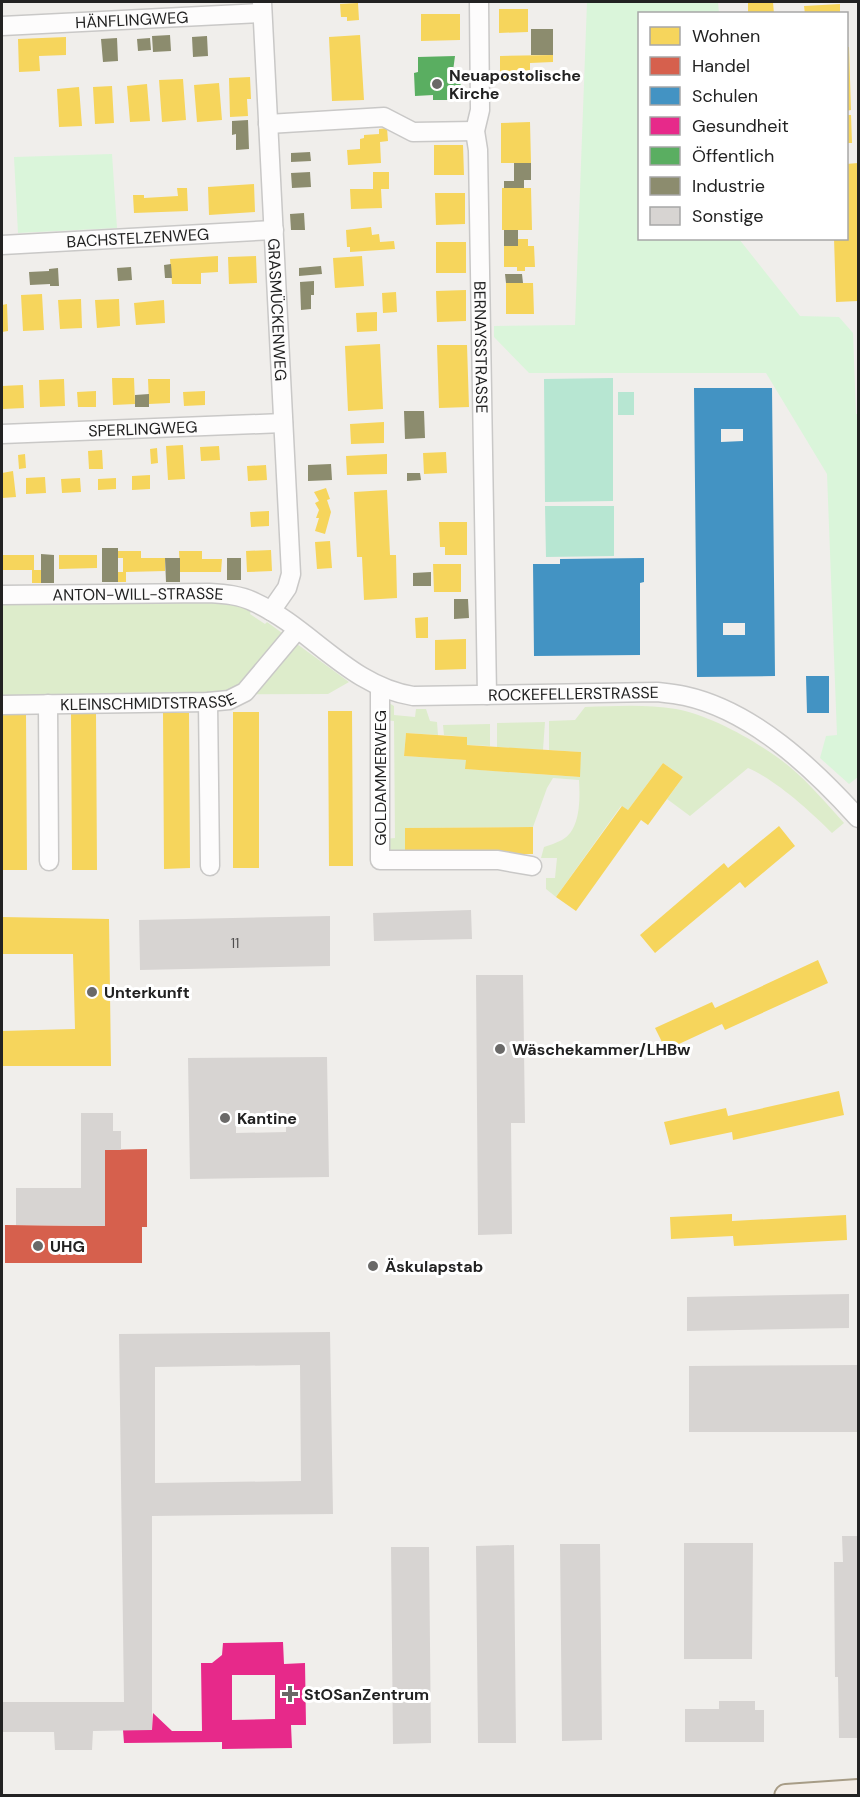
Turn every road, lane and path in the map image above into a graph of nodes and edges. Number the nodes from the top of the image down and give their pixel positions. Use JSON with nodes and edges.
{"nodes":[{"id":1,"x":479,"y":2,"type":"edge"},
{"id":2,"x":262,"y":7,"type":"edge"},
{"id":3,"x":2,"y":26,"type":"edge"},
{"id":4,"x":268,"y":124,"type":"junction"},
{"id":5,"x":475,"y":132,"type":"junction"},
{"id":6,"x":274,"y":230,"type":"junction"},
{"id":7,"x":2,"y":244,"type":"edge"},
{"id":8,"x":284,"y":423,"type":"junction"},
{"id":9,"x":2,"y":434,"type":"edge"},
{"id":10,"x":2,"y":596,"type":"edge"},
{"id":11,"x":271,"y":611,"type":"junction"},
{"id":12,"x":297,"y":630,"type":"junction"},
{"id":13,"x":380,"y":688,"type":"junction"},
{"id":14,"x":487,"y":695,"type":"junction"},
{"id":15,"x":208,"y":702,"type":"junction"},
{"id":16,"x":48,"y":704,"type":"junction"},
{"id":17,"x":2,"y":705,"type":"edge"},
{"id":18,"x":855,"y":809,"type":"edge"},
{"id":19,"x":49,"y":861,"type":"dead end"},
{"id":20,"x":210,"y":866,"type":"dead end"},
{"id":21,"x":531,"y":866,"type":"dead end"},
{"id":22,"x":858,"y":1791,"type":"edge"},
{"id":23,"x":786,"y":1796,"type":"edge"}],
"edges":[{"from":1,"to":5,"type":"street","name":"BERNAYSSTRASSE"},
{"from":2,"to":3,"type":"street","name":"HÄNFLINGWEG"},
{"from":2,"to":4,"type":"street","name":"GRASMÜCKENWEG"},
{"from":4,"to":5,"type":"street"},
{"from":4,"to":6,"type":"street","name":"GRASMÜCKENWEG"},
{"from":5,"to":14,"type":"street","name":"BERNAYSSTRASSE"},
{"from":6,"to":7,"type":"street","name":"BACHSTELZENWEG"},
{"from":6,"to":8,"type":"street","name":"GRASMÜCKENWEG"},
{"from":8,"to":9,"type":"street","name":"SPERLINGWEG"},
{"from":8,"to":11,"type":"street","name":"GRASMÜCKENWEG"},
{"from":10,"to":11,"type":"street","name":"ANTON-WILL-STRASSE"},
{"from":11,"to":12,"type":"street","name":"ROCKEFELLERSTRASSE"},
{"from":12,"to":13,"type":"street","name":"ROCKEFELLERSTRASSE"},
{"from":12,"to":15,"type":"street","name":"KLEINSCHMIDTSTRASSE"},
{"from":13,"to":14,"type":"street","name":"ROCKEFELLERSTRASSE"},
{"from":13,"to":21,"type":"street","name":"GOLDAMMERWEG"},
{"from":14,"to":18,"type":"street","name":"ROCKEFELLERSTRASSE"},
{"from":15,"to":16,"type":"street","name":"KLEINSCHMIDTSTRASSE"},
{"from":15,"to":20,"type":"street"},
{"from":16,"to":17,"type":"street","name":"KLEINSCHMIDTSTRASSE"},
{"from":16,"to":19,"type":"street"},
{"from":22,"to":23,"type":"main road"}]}
